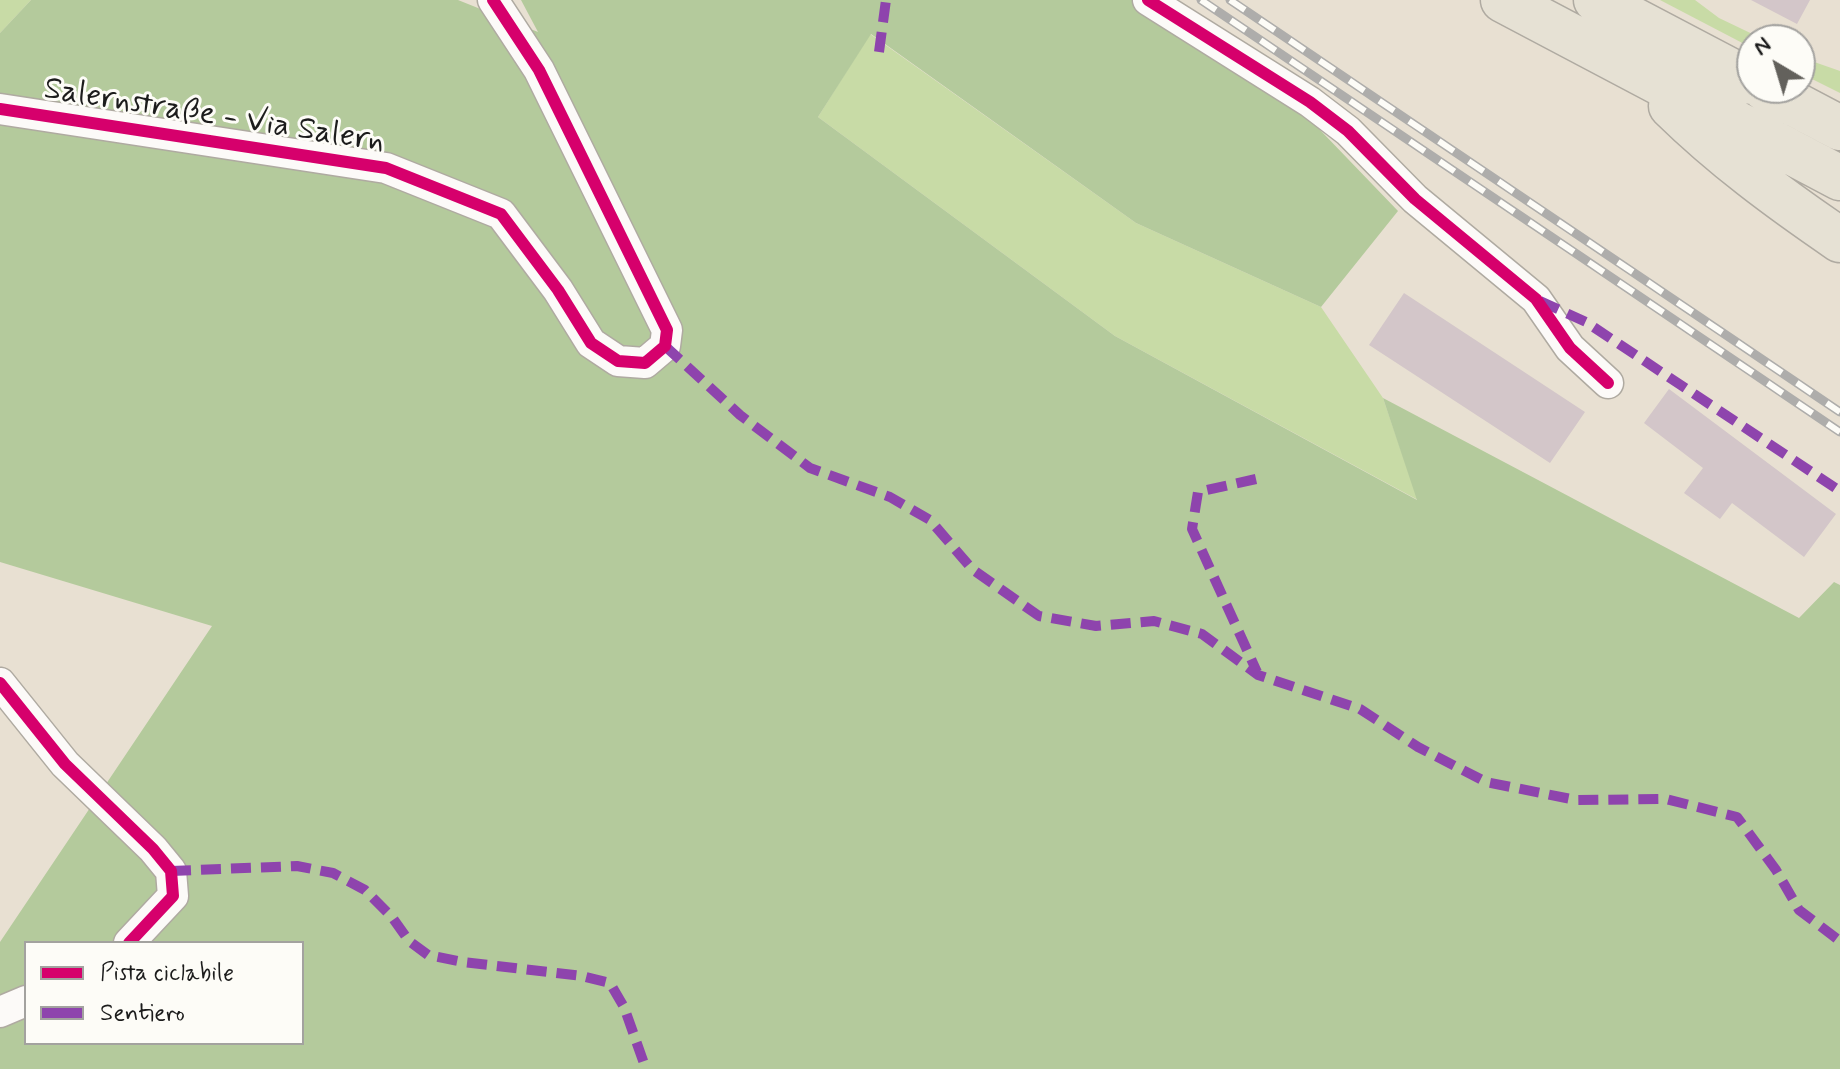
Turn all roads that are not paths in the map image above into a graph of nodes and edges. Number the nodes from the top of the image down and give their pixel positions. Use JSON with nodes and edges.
{"nodes":[{"id":1,"x":493,"y":0,"type":"edge"},
{"id":2,"x":1148,"y":0,"type":"edge"},
{"id":3,"x":1503,"y":0,"type":"edge"},
{"id":4,"x":1596,"y":0,"type":"edge"},
{"id":5,"x":1638,"y":73,"type":"junction"},
{"id":6,"x":1736,"y":74,"type":"edge"},
{"id":7,"x":1794,"y":104,"type":"edge"},
{"id":8,"x":0,"y":109,"type":"edge"},
{"id":9,"x":1840,"y":128,"type":"edge"},
{"id":10,"x":1840,"y":178,"type":"edge"},
{"id":11,"x":1840,"y":240,"type":"edge"},
{"id":12,"x":1608,"y":383,"type":"dead end"},
{"id":13,"x":0,"y":683,"type":"edge"},
{"id":14,"x":131,"y":941,"type":"edge"},
{"id":15,"x":24,"y":1002,"type":"edge"},
{"id":16,"x":0,"y":1012,"type":"edge"}],
"edges":[{"from":1,"to":8,"type":"street","name":"Salernstraße - Via Salern"},
{"from":2,"to":12,"type":"street"},
{"from":3,"to":5,"type":"highway"},
{"from":4,"to":6,"type":"highway"},
{"from":5,"to":10,"type":"highway"},
{"from":5,"to":11,"type":"highway"},
{"from":7,"to":9,"type":"highway"},
{"from":13,"to":14,"type":"street"},
{"from":15,"to":16,"type":"street"}]}
